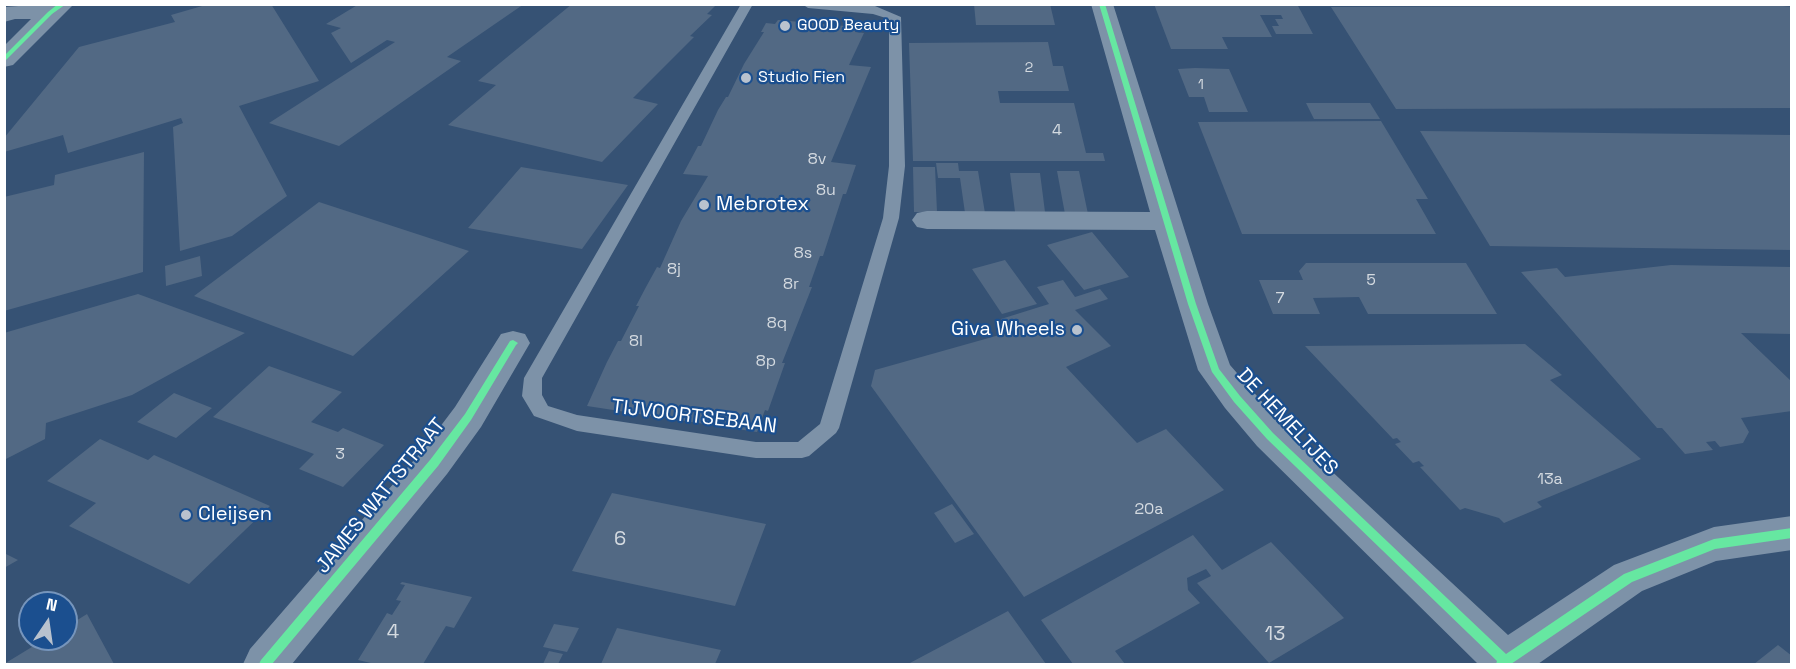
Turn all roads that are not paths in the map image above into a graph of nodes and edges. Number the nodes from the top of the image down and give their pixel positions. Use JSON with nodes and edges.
{"nodes":[{"id":1,"x":747,"y":4,"type":"edge"},
{"id":2,"x":808,"y":4,"type":"edge"},
{"id":3,"x":1102,"y":4,"type":"edge"},
{"id":4,"x":57,"y":9,"type":"edge"},
{"id":5,"x":4,"y":15,"type":"edge"},
{"id":6,"x":13,"y":44,"type":"edge"},
{"id":7,"x":4,"y":60,"type":"edge"},
{"id":8,"x":927,"y":220,"type":"dead end"},
{"id":9,"x":1168,"y":221,"type":"junction"},
{"id":10,"x":513,"y":343,"type":"dead end"},
{"id":11,"x":1791,"y":533,"type":"edge"},
{"id":12,"x":1504,"y":663,"type":"edge"},
{"id":13,"x":265,"y":664,"type":"edge"}],
"edges":[{"from":1,"to":2,"type":"lane","name":"TIJVOORTSEBAAN"},
{"from":3,"to":9,"type":"street","name":"DE HEMELTJES"},
{"from":4,"to":5,"type":"street"},
{"from":4,"to":6,"type":"street"},
{"from":6,"to":7,"type":"street"},
{"from":8,"to":9,"type":"street"},
{"from":9,"to":12,"type":"street","name":"DE HEMELTJES"},
{"from":10,"to":13,"type":"street","name":"JAMES WATTSTRAAT"},
{"from":11,"to":12,"type":"street"}]}
